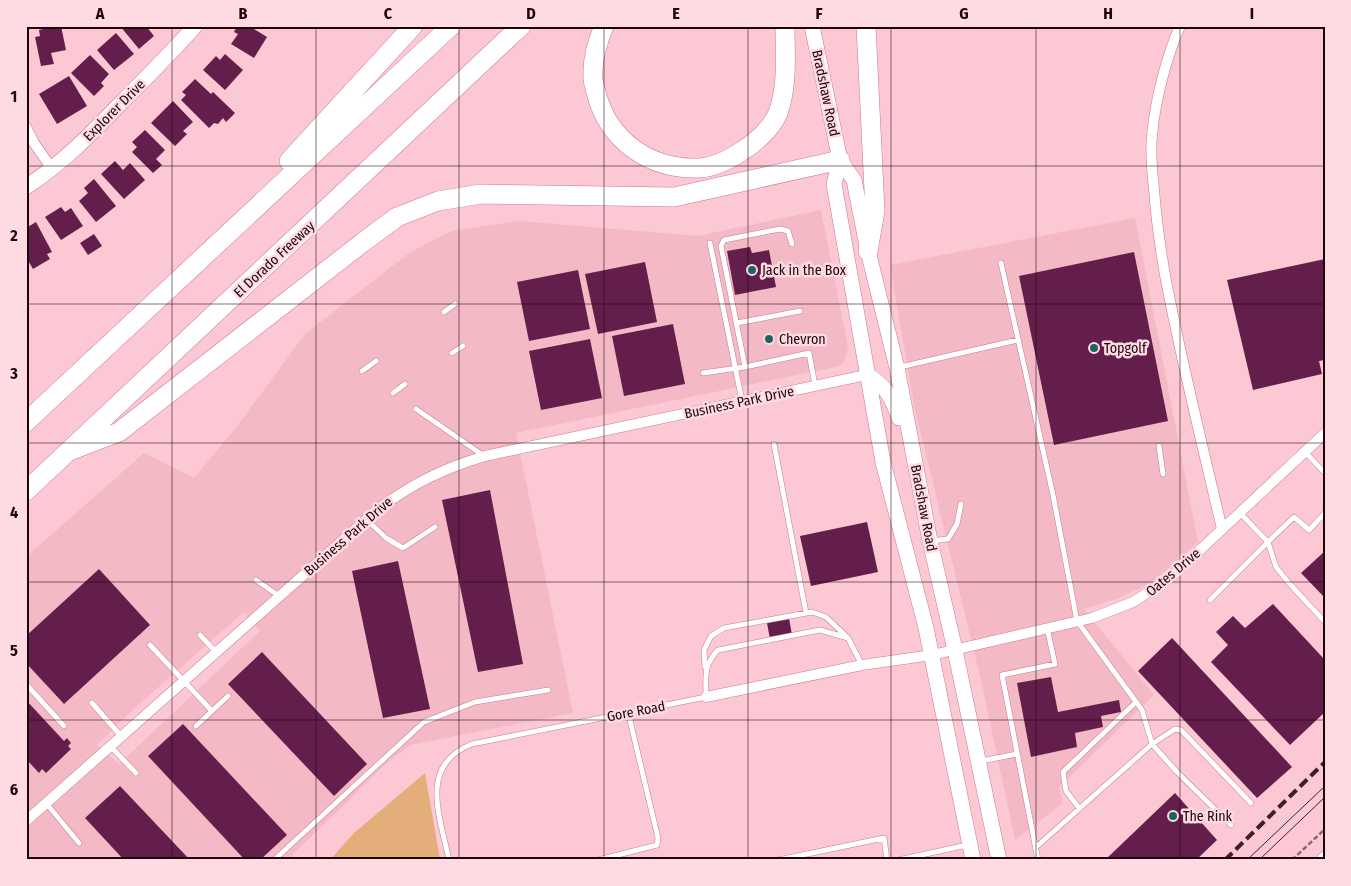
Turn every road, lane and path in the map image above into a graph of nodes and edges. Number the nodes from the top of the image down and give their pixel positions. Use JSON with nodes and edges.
{"nodes":[{"id":1,"x":195,"y":26,"type":"edge"},
{"id":2,"x":413,"y":26,"type":"edge"},
{"id":3,"x":451,"y":26,"type":"edge"},
{"id":4,"x":521,"y":26,"type":"edge"},
{"id":5,"x":604,"y":26,"type":"edge"},
{"id":6,"x":785,"y":26,"type":"edge"},
{"id":7,"x":812,"y":26,"type":"edge"},
{"id":8,"x":866,"y":26,"type":"edge"},
{"id":9,"x":1180,"y":26,"type":"edge"},
{"id":10,"x":26,"y":127,"type":"edge"},
{"id":11,"x":840,"y":160,"type":"junction"},
{"id":12,"x":52,"y":169,"type":"junction"},
{"id":13,"x":26,"y":187,"type":"edge"},
{"id":14,"x":710,"y":243,"type":"dead end"},
{"id":15,"x":792,"y":244,"type":"dead end"},
{"id":16,"x":868,"y":251,"type":"junction"},
{"id":17,"x":1001,"y":263,"type":"dead end"},
{"id":18,"x":192,"y":267,"type":"junction"},
{"id":19,"x":455,"y":304,"type":"dead end"},
{"id":20,"x":800,"y":310,"type":"dead end"},
{"id":21,"x":444,"y":312,"type":"dead end"},
{"id":22,"x":736,"y":323,"type":"junction"},
{"id":23,"x":1018,"y":340,"type":"junction"},
{"id":24,"x":463,"y":346,"type":"dead end"},
{"id":25,"x":452,"y":353,"type":"dead end"},
{"id":26,"x":376,"y":361,"type":"dead end"},
{"id":27,"x":745,"y":367,"type":"junction"},
{"id":28,"x":735,"y":368,"type":"junction"},
{"id":29,"x":897,"y":368,"type":"junction"},
{"id":30,"x":362,"y":371,"type":"dead end"},
{"id":31,"x":703,"y":373,"type":"dead end"},
{"id":32,"x":866,"y":375,"type":"junction"},
{"id":33,"x":405,"y":384,"type":"dead end"},
{"id":34,"x":815,"y":385,"type":"junction"},
{"id":35,"x":393,"y":393,"type":"dead end"},
{"id":36,"x":742,"y":401,"type":"junction"},
{"id":37,"x":416,"y":409,"type":"dead end"},
{"id":38,"x":26,"y":422,"type":"edge"},
{"id":39,"x":1325,"y":433,"type":"edge"},
{"id":40,"x":774,"y":444,"type":"dead end"},
{"id":41,"x":1159,"y":446,"type":"dead end"},
{"id":42,"x":67,"y":452,"type":"junction"},
{"id":43,"x":1305,"y":452,"type":"junction"},
{"id":44,"x":485,"y":456,"type":"junction"},
{"id":45,"x":916,"y":467,"type":"junction"},
{"id":46,"x":1325,"y":473,"type":"edge"},
{"id":47,"x":1163,"y":474,"type":"dead end"},
{"id":48,"x":26,"y":491,"type":"edge"},
{"id":49,"x":961,"y":504,"type":"dead end"},
{"id":50,"x":1325,"y":513,"type":"edge"},
{"id":51,"x":1240,"y":514,"type":"junction"},
{"id":52,"x":366,"y":519,"type":"junction"},
{"id":53,"x":435,"y":527,"type":"dead end"},
{"id":54,"x":1222,"y":529,"type":"junction"},
{"id":55,"x":930,"y":541,"type":"junction"},
{"id":56,"x":1268,"y":542,"type":"junction"},
{"id":57,"x":256,"y":580,"type":"dead end"},
{"id":58,"x":279,"y":596,"type":"junction"},
{"id":59,"x":1210,"y":600,"type":"dead end"},
{"id":60,"x":806,"y":613,"type":"junction"},
{"id":61,"x":1077,"y":622,"type":"junction"},
{"id":62,"x":1325,"y":622,"type":"edge"},
{"id":63,"x":1047,"y":628,"type":"junction"},
{"id":64,"x":200,"y":635,"type":"dead end"},
{"id":65,"x":848,"y":638,"type":"junction"},
{"id":66,"x":150,"y":645,"type":"dead end"},
{"id":67,"x":955,"y":650,"type":"junction"},
{"id":68,"x":216,"y":652,"type":"junction"},
{"id":69,"x":932,"y":655,"type":"junction"},
{"id":70,"x":862,"y":666,"type":"junction"},
{"id":71,"x":706,"y":672,"type":"junction"},
{"id":72,"x":183,"y":681,"type":"junction"},
{"id":73,"x":26,"y":684,"type":"edge"},
{"id":74,"x":548,"y":690,"type":"dead end"},
{"id":75,"x":228,"y":696,"type":"dead end"},
{"id":76,"x":706,"y":697,"type":"junction"},
{"id":77,"x":1136,"y":702,"type":"junction"},
{"id":78,"x":92,"y":703,"type":"dead end"},
{"id":79,"x":212,"y":711,"type":"junction"},
{"id":80,"x":628,"y":712,"type":"junction"},
{"id":81,"x":64,"y":726,"type":"dead end"},
{"id":82,"x":196,"y":726,"type":"dead end"},
{"id":83,"x":121,"y":736,"type":"junction"},
{"id":84,"x":1152,"y":744,"type":"junction"},
{"id":85,"x":110,"y":746,"type":"junction"},
{"id":86,"x":1017,"y":754,"type":"junction"},
{"id":87,"x":979,"y":762,"type":"junction"},
{"id":88,"x":136,"y":773,"type":"dead end"},
{"id":89,"x":46,"y":803,"type":"junction"},
{"id":90,"x":1251,"y":803,"type":"dead end"},
{"id":91,"x":1079,"y":808,"type":"junction"},
{"id":92,"x":27,"y":818,"type":"edge"},
{"id":93,"x":1231,"y":825,"type":"dead end"},
{"id":94,"x":1325,"y":829,"type":"edge"},
{"id":95,"x":79,"y":843,"type":"dead end"},
{"id":96,"x":970,"y":844,"type":"junction"},
{"id":97,"x":1034,"y":848,"type":"junction"},
{"id":98,"x":274,"y":860,"type":"edge"},
{"id":99,"x":449,"y":860,"type":"edge"},
{"id":100,"x":598,"y":860,"type":"edge"},
{"id":101,"x":778,"y":860,"type":"edge"},
{"id":102,"x":887,"y":860,"type":"edge"},
{"id":103,"x":898,"y":860,"type":"edge"},
{"id":104,"x":974,"y":860,"type":"edge"},
{"id":105,"x":999,"y":860,"type":"edge"},
{"id":106,"x":1038,"y":860,"type":"edge"},
{"id":107,"x":1292,"y":860,"type":"edge"}],
"edges":[{"from":1,"to":12,"type":"main road","name":"Explorer Drive"},
{"from":2,"to":18,"type":"highway"},
{"from":3,"to":18,"type":"highway"},
{"from":4,"to":42,"type":"highway","name":"El Dorado Freeway"},
{"from":5,"to":6,"type":"highway"},
{"from":7,"to":11,"type":"main road","name":"Bradshaw Road"},
{"from":8,"to":16,"type":"highway"},
{"from":9,"to":54,"type":"street"},
{"from":10,"to":12,"type":"street"},
{"from":11,"to":16,"type":"main road","name":"Bradshaw Road"},
{"from":11,"to":32,"type":"main road","name":"Bradshaw Road"},
{"from":11,"to":42,"type":"highway"},
{"from":12,"to":13,"type":"main road","name":"Explorer Drive"},
{"from":14,"to":28,"type":"lane"},
{"from":15,"to":22,"type":"lane"},
{"from":16,"to":29,"type":"main road","name":"Bradshaw Road"},
{"from":17,"to":23,"type":"lane"},
{"from":18,"to":38,"type":"highway"},
{"from":19,"to":21,"type":"lane"},
{"from":20,"to":22,"type":"lane"},
{"from":22,"to":27,"type":"lane"},
{"from":23,"to":29,"type":"lane"},
{"from":23,"to":61,"type":"lane"},
{"from":24,"to":25,"type":"lane"},
{"from":26,"to":30,"type":"lane"},
{"from":27,"to":28,"type":"lane"},
{"from":27,"to":34,"type":"lane"},
{"from":28,"to":31,"type":"lane"},
{"from":28,"to":36,"type":"lane"},
{"from":29,"to":45,"type":"main road","name":"Bradshaw Road"},
{"from":32,"to":34,"type":"street","name":"Business Park Drive"},
{"from":32,"to":45,"type":"main road"},
{"from":32,"to":69,"type":"main road","name":"Bradshaw Road"},
{"from":33,"to":35,"type":"lane"},
{"from":34,"to":36,"type":"street","name":"Business Park Drive"},
{"from":36,"to":44,"type":"street","name":"Business Park Drive"},
{"from":37,"to":44,"type":"lane"},
{"from":39,"to":43,"type":"street","name":"Oates Drive"},
{"from":40,"to":60,"type":"lane"},
{"from":41,"to":47,"type":"lane"},
{"from":42,"to":48,"type":"highway","name":"El Dorado Freeway"},
{"from":43,"to":46,"type":"lane"},
{"from":43,"to":51,"type":"street","name":"Oates Drive"},
{"from":44,"to":52,"type":"street","name":"Business Park Drive"},
{"from":45,"to":55,"type":"main road","name":"Bradshaw Road"},
{"from":49,"to":55,"type":"lane"},
{"from":50,"to":56,"type":"lane"},
{"from":51,"to":54,"type":"street","name":"Oates Drive"},
{"from":51,"to":56,"type":"lane"},
{"from":52,"to":53,"type":"lane"},
{"from":52,"to":58,"type":"street","name":"Business Park Drive"},
{"from":54,"to":61,"type":"street","name":"Oates Drive"},
{"from":55,"to":67,"type":"main road","name":"Bradshaw Road"},
{"from":56,"to":59,"type":"lane"},
{"from":56,"to":62,"type":"lane"},
{"from":57,"to":58,"type":"lane"},
{"from":58,"to":68,"type":"street","name":"Business Park Drive"},
{"from":60,"to":65,"type":"lane"},
{"from":60,"to":71,"type":"lane"},
{"from":61,"to":63,"type":"street","name":"Oates Drive"},
{"from":61,"to":77,"type":"lane"},
{"from":63,"to":67,"type":"street","name":"Oates Drive"},
{"from":63,"to":86,"type":"lane"},
{"from":64,"to":68,"type":"lane"},
{"from":65,"to":70,"type":"lane"},
{"from":65,"to":71,"type":"lane"},
{"from":66,"to":72,"type":"lane"},
{"from":67,"to":69,"type":"street","name":"Oates Drive"},
{"from":67,"to":87,"type":"main road","name":"Bradshaw Road"},
{"from":68,"to":72,"type":"street","name":"Business Park Drive"},
{"from":69,"to":70,"type":"street","name":"Gore Road"},
{"from":69,"to":96,"type":"main road","name":"Bradshaw Road"},
{"from":70,"to":76,"type":"street","name":"Gore Road"},
{"from":71,"to":76,"type":"lane"},
{"from":72,"to":79,"type":"lane"},
{"from":72,"to":83,"type":"street","name":"Business Park Drive"},
{"from":73,"to":81,"type":"lane"},
{"from":74,"to":98,"type":"lane"},
{"from":75,"to":79,"type":"lane"},
{"from":76,"to":80,"type":"lane","name":"Gore Road"},
{"from":77,"to":84,"type":"lane"},
{"from":77,"to":91,"type":"lane"},
{"from":78,"to":83,"type":"lane"},
{"from":79,"to":82,"type":"lane"},
{"from":80,"to":99,"type":"lane","name":"Gore Road"},
{"from":80,"to":100,"type":"lane"},
{"from":83,"to":85,"type":"street","name":"Business Park Drive"},
{"from":84,"to":90,"type":"lane"},
{"from":84,"to":91,"type":"lane"},
{"from":84,"to":93,"type":"lane"},
{"from":85,"to":88,"type":"lane"},
{"from":85,"to":89,"type":"street","name":"Business Park Drive"},
{"from":86,"to":87,"type":"lane"},
{"from":86,"to":97,"type":"lane"},
{"from":87,"to":105,"type":"main road","name":"Bradshaw Road"},
{"from":89,"to":92,"type":"street","name":"Business Park Drive"},
{"from":89,"to":95,"type":"lane"},
{"from":91,"to":97,"type":"lane"},
{"from":94,"to":107,"type":"path"},
{"from":96,"to":103,"type":"lane"},
{"from":96,"to":104,"type":"main road","name":"Bradshaw Road"},
{"from":97,"to":106,"type":"lane"},
{"from":101,"to":102,"type":"lane"}]}
